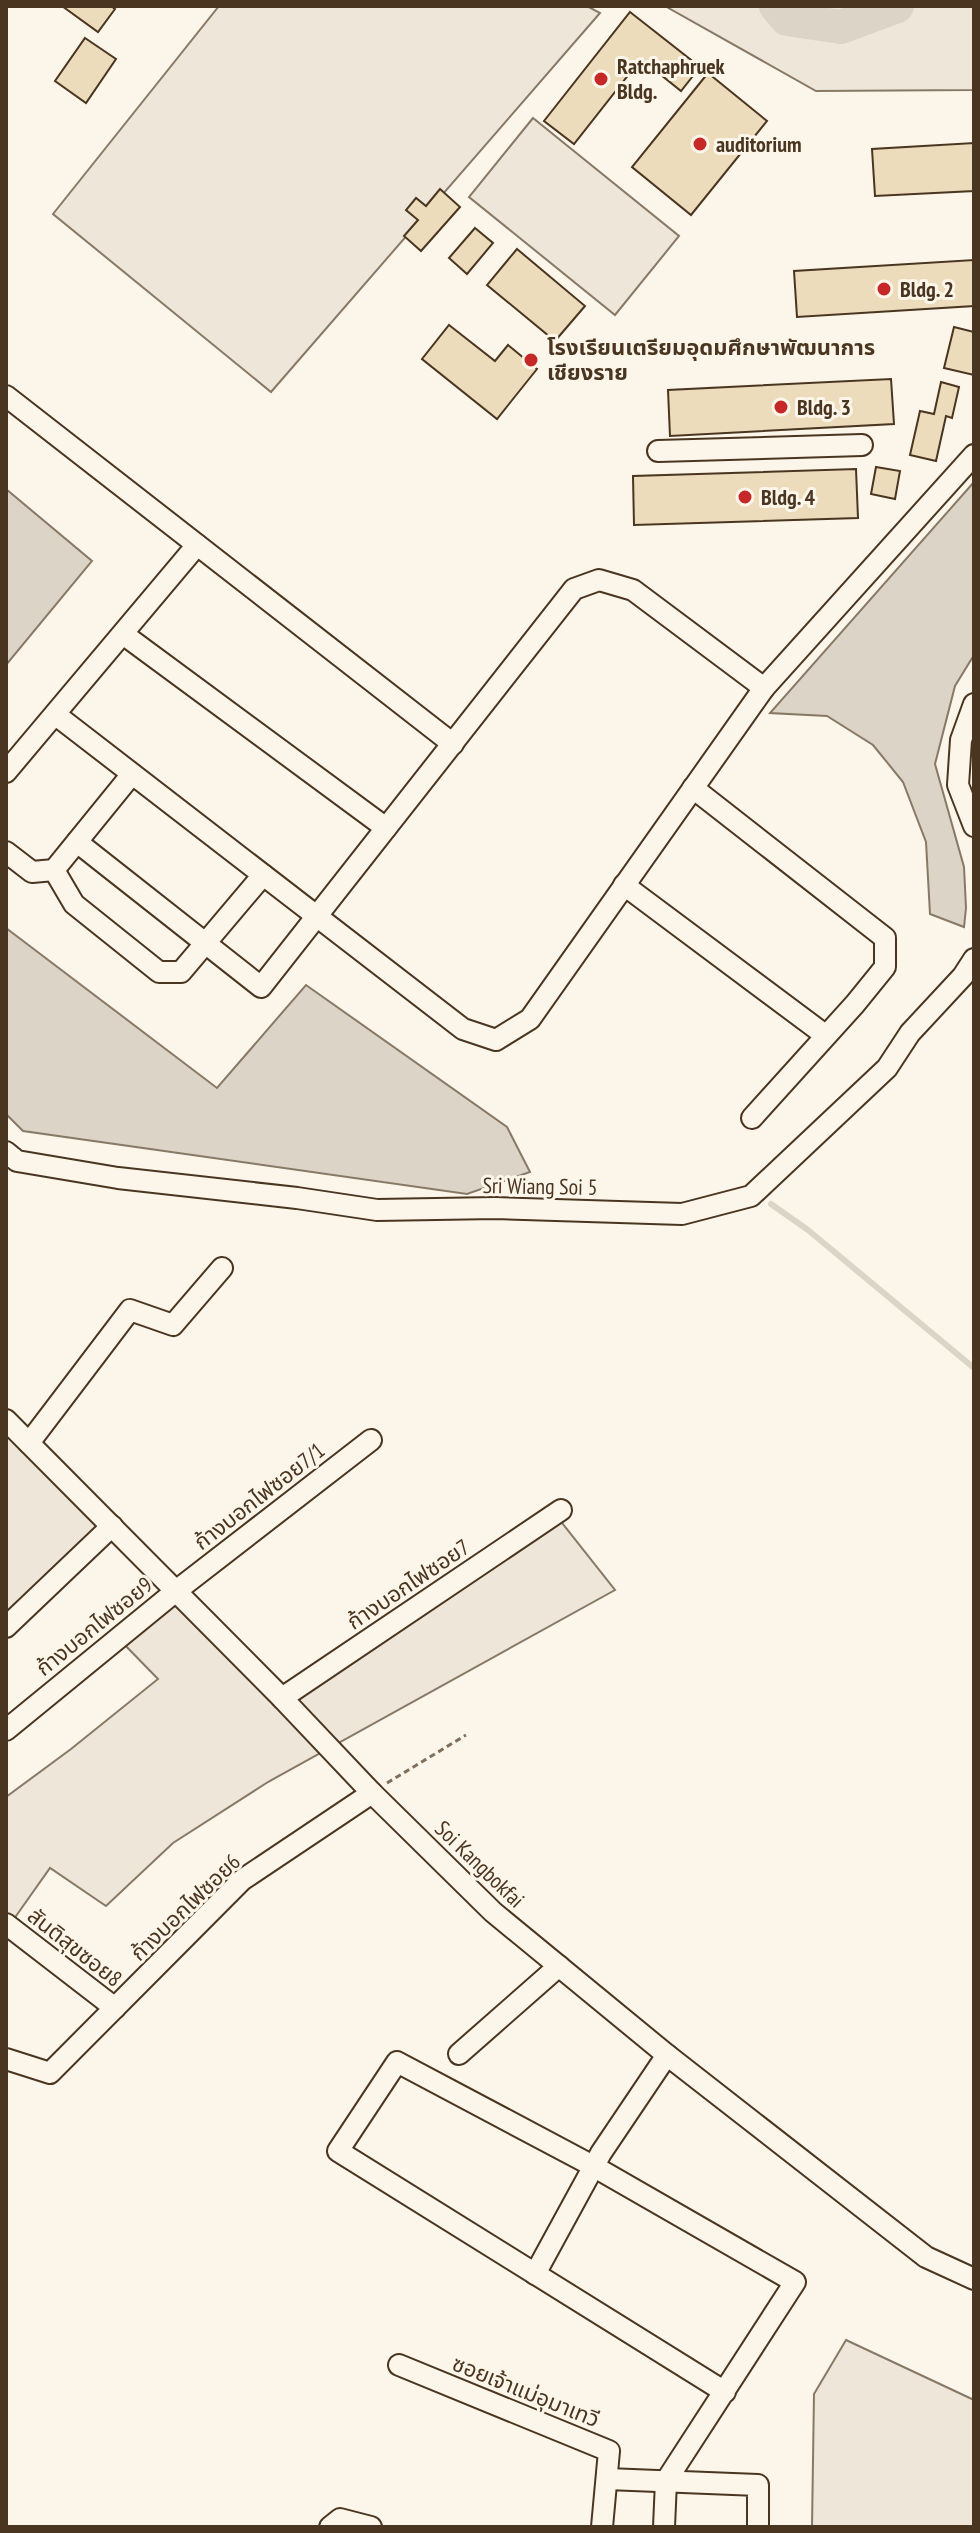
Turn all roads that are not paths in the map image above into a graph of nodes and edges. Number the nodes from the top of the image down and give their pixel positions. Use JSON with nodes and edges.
{"nodes":[{"id":1,"x":6,"y":396,"type":"edge"},
{"id":2,"x":862,"y":445,"type":"dead end"},
{"id":3,"x":658,"y":451,"type":"dead end"},
{"id":4,"x":974,"y":455,"type":"edge"},
{"id":5,"x":197,"y":545,"type":"junction"},
{"id":6,"x":123,"y":634,"type":"junction"},
{"id":7,"x":764,"y":688,"type":"junction"},
{"id":8,"x":974,"y":704,"type":"edge"},
{"id":9,"x":56,"y":715,"type":"junction"},
{"id":10,"x":453,"y":744,"type":"junction"},
{"id":11,"x":6,"y":772,"type":"edge"},
{"id":12,"x":132,"y":774,"type":"junction"},
{"id":13,"x":693,"y":788,"type":"junction"},
{"id":14,"x":974,"y":826,"type":"edge"},
{"id":15,"x":386,"y":828,"type":"junction"},
{"id":16,"x":77,"y":842,"type":"junction"},
{"id":17,"x":6,"y":852,"type":"edge"},
{"id":18,"x":54,"y":870,"type":"junction"},
{"id":19,"x":263,"y":875,"type":"junction"},
{"id":20,"x":624,"y":885,"type":"junction"},
{"id":21,"x":318,"y":917,"type":"junction"},
{"id":22,"x":207,"y":944,"type":"junction"},
{"id":23,"x":974,"y":959,"type":"edge"},
{"id":24,"x":825,"y":1035,"type":"junction"},
{"id":25,"x":752,"y":1118,"type":"dead end"},
{"id":26,"x":6,"y":1152,"type":"edge"},
{"id":27,"x":222,"y":1268,"type":"dead end"},
{"id":28,"x":6,"y":1420,"type":"edge"},
{"id":29,"x":371,"y":1440,"type":"dead end"},
{"id":30,"x":29,"y":1443,"type":"junction"},
{"id":31,"x":561,"y":1510,"type":"dead end"},
{"id":32,"x":112,"y":1526,"type":"junction"},
{"id":33,"x":176,"y":1591,"type":"junction"},
{"id":34,"x":6,"y":1627,"type":"edge"},
{"id":35,"x":282,"y":1698,"type":"junction"},
{"id":36,"x":6,"y":1730,"type":"edge"},
{"id":37,"x":372,"y":1793,"type":"junction"},
{"id":38,"x":6,"y":1924,"type":"edge"},
{"id":39,"x":559,"y":1966,"type":"junction"},
{"id":40,"x":115,"y":2008,"type":"junction"},
{"id":41,"x":459,"y":2054,"type":"dead end"},
{"id":42,"x":667,"y":2055,"type":"junction"},
{"id":43,"x":6,"y":2059,"type":"edge"},
{"id":44,"x":593,"y":2166,"type":"junction"},
{"id":45,"x":535,"y":2274,"type":"junction"},
{"id":46,"x":974,"y":2279,"type":"edge"},
{"id":47,"x":399,"y":2365,"type":"dead end"},
{"id":48,"x":725,"y":2392,"type":"junction"},
{"id":49,"x":607,"y":2479,"type":"junction"},
{"id":50,"x":666,"y":2481,"type":"junction"},
{"id":51,"x":330,"y":2527,"type":"edge"},
{"id":52,"x":371,"y":2527,"type":"edge"},
{"id":53,"x":602,"y":2527,"type":"edge"},
{"id":54,"x":664,"y":2527,"type":"edge"},
{"id":55,"x":758,"y":2527,"type":"edge"}],
"edges":[{"from":1,"to":5,"type":"street"},
{"from":2,"to":3,"type":"street"},
{"from":4,"to":7,"type":"street"},
{"from":5,"to":6,"type":"street"},
{"from":5,"to":10,"type":"street"},
{"from":6,"to":9,"type":"street"},
{"from":6,"to":15,"type":"street"},
{"from":7,"to":10,"type":"street"},
{"from":7,"to":13,"type":"street"},
{"from":8,"to":14,"type":"street"},
{"from":9,"to":11,"type":"street"},
{"from":9,"to":12,"type":"street"},
{"from":10,"to":15,"type":"street"},
{"from":12,"to":16,"type":"street"},
{"from":12,"to":19,"type":"street"},
{"from":13,"to":20,"type":"street"},
{"from":13,"to":24,"type":"street"},
{"from":15,"to":21,"type":"street"},
{"from":16,"to":18,"type":"street"},
{"from":16,"to":22,"type":"street"},
{"from":17,"to":18,"type":"street"},
{"from":18,"to":22,"type":"street"},
{"from":19,"to":21,"type":"street"},
{"from":19,"to":22,"type":"street"},
{"from":20,"to":21,"type":"street"},
{"from":20,"to":24,"type":"street"},
{"from":21,"to":22,"type":"street"},
{"from":23,"to":26,"type":"street","name":"Sri Wiang Soi 5"},
{"from":24,"to":25,"type":"street"},
{"from":27,"to":30,"type":"street"},
{"from":28,"to":30,"type":"street","name":"Soi Kangbokfai"},
{"from":29,"to":33,"type":"street","name":"ก้างบอกไฟซอย7/1"},
{"from":30,"to":32,"type":"street","name":"Soi Kangbokfai"},
{"from":31,"to":35,"type":"street","name":"ก้างบอกไฟซอย7"},
{"from":32,"to":33,"type":"street","name":"Soi Kangbokfai"},
{"from":32,"to":34,"type":"street"},
{"from":33,"to":35,"type":"street","name":"Soi Kangbokfai"},
{"from":33,"to":36,"type":"street","name":"ก้างบอกไฟซอย9"},
{"from":35,"to":37,"type":"street","name":"Soi Kangbokfai"},
{"from":37,"to":39,"type":"street","name":"Soi Kangbokfai"},
{"from":37,"to":40,"type":"street","name":"ก้างบอกไฟซอย6"},
{"from":38,"to":40,"type":"street","name":"สันติสุขซอย8"},
{"from":39,"to":41,"type":"street"},
{"from":39,"to":42,"type":"street","name":"Soi Kangbokfai"},
{"from":40,"to":43,"type":"street","name":"ก้างบอกไฟซอย6"},
{"from":42,"to":44,"type":"street"},
{"from":42,"to":46,"type":"street","name":"Soi Kangbokfai"},
{"from":44,"to":45,"type":"street"},
{"from":44,"to":45,"type":"street"},
{"from":44,"to":48,"type":"street"},
{"from":45,"to":48,"type":"street"},
{"from":47,"to":49,"type":"street","name":"ซอยเจ้าแม่อุมาเทวี"},
{"from":48,"to":50,"type":"street"},
{"from":49,"to":50,"type":"street"},
{"from":49,"to":53,"type":"street","name":"ซอยเจ้าแม่อุมาเทวี"},
{"from":50,"to":54,"type":"street"},
{"from":50,"to":55,"type":"street"},
{"from":51,"to":52,"type":"street"}]}
